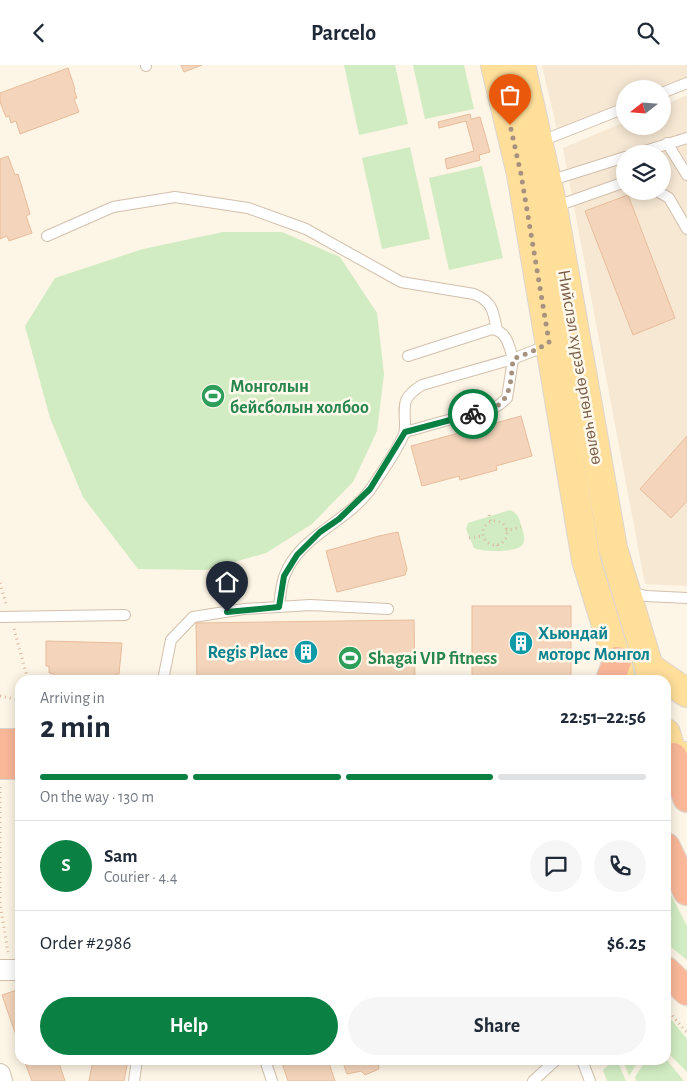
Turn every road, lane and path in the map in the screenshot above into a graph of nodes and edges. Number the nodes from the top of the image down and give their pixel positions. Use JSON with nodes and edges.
{"nodes":[{"id":1,"x":495,"y":65,"type":"edge"},
{"id":2,"x":521,"y":65,"type":"edge"},
{"id":3,"x":687,"y":83,"type":"edge"},
{"id":4,"x":671,"y":89,"type":"edge"},
{"id":5,"x":616,"y":112,"type":"edge"},
{"id":6,"x":687,"y":138,"type":"edge"},
{"id":7,"x":538,"y":142,"type":"junction"},
{"id":8,"x":667,"y":143,"type":"junction"},
{"id":9,"x":661,"y":145,"type":"edge"},
{"id":10,"x":616,"y":160,"type":"edge"},
{"id":11,"x":687,"y":175,"type":"edge"},
{"id":12,"x":548,"y":181,"type":"junction"},
{"id":13,"x":616,"y":185,"type":"edge"},
{"id":14,"x":670,"y":200,"type":"edge"},
{"id":15,"x":553,"y":207,"type":"junction"},
{"id":16,"x":687,"y":229,"type":"edge"},
{"id":17,"x":47,"y":236,"type":"dead end"},
{"id":18,"x":497,"y":330,"type":"junction"},
{"id":19,"x":549,"y":342,"type":"junction"},
{"id":20,"x":408,"y":357,"type":"dead end"},
{"id":21,"x":513,"y":359,"type":"junction"},
{"id":22,"x":405,"y":432,"type":"junction"},
{"id":23,"x":489,"y":515,"type":"dead end"},
{"id":24,"x":492,"y":522,"type":"junction"},
{"id":25,"x":522,"y":527,"type":"dead end"},
{"id":26,"x":506,"y":531,"type":"junction"},
{"id":27,"x":483,"y":536,"type":"junction"},
{"id":28,"x":469,"y":538,"type":"dead end"},
{"id":29,"x":497,"y":545,"type":"junction"},
{"id":30,"x":499,"y":550,"type":"dead end"},
{"id":31,"x":626,"y":592,"type":"junction"},
{"id":32,"x":687,"y":597,"type":"edge"},
{"id":33,"x":279,"y":607,"type":"junction"},
{"id":34,"x":388,"y":609,"type":"dead end"},
{"id":35,"x":125,"y":615,"type":"dead end"},
{"id":36,"x":0,"y":617,"type":"edge"},
{"id":37,"x":651,"y":673,"type":"edge"},
{"id":38,"x":616,"y":674,"type":"edge"},
{"id":39,"x":164,"y":675,"type":"edge"},
{"id":40,"x":671,"y":684,"type":"edge"},
{"id":41,"x":687,"y":693,"type":"edge"},
{"id":42,"x":0,"y":696,"type":"edge"},
{"id":43,"x":15,"y":698,"type":"edge"},
{"id":44,"x":0,"y":743,"type":"edge"},
{"id":45,"x":15,"y":743,"type":"edge"},
{"id":46,"x":672,"y":752,"type":"edge"},
{"id":47,"x":0,"y":765,"type":"edge"},
{"id":48,"x":15,"y":765,"type":"edge"},
{"id":49,"x":0,"y":786,"type":"edge"},
{"id":50,"x":687,"y":798,"type":"edge"},
{"id":51,"x":671,"y":857,"type":"edge"},
{"id":52,"x":687,"y":891,"type":"edge"},
{"id":53,"x":10,"y":970,"type":"edge"},
{"id":54,"x":671,"y":976,"type":"edge"},
{"id":55,"x":687,"y":991,"type":"edge"},
{"id":56,"x":671,"y":1014,"type":"edge"},
{"id":57,"x":687,"y":1033,"type":"edge"},
{"id":58,"x":136,"y":1065,"type":"edge"},
{"id":59,"x":267,"y":1065,"type":"edge"},
{"id":60,"x":551,"y":1065,"type":"edge"},
{"id":61,"x":584,"y":1065,"type":"edge"},
{"id":62,"x":0,"y":1074,"type":"edge"},
{"id":63,"x":2,"y":1081,"type":"edge"},
{"id":64,"x":134,"y":1081,"type":"edge"},
{"id":65,"x":272,"y":1081,"type":"edge"},
{"id":66,"x":533,"y":1081,"type":"edge"},
{"id":67,"x":590,"y":1081,"type":"edge"}],
"edges":[{"from":1,"to":19,"type":"main road","name":"Нийслэл хүрээ өргөн чөлөө"},
{"from":2,"to":7,"type":"main road","name":"Нийслэл хүрээ өргөн чөлөө"},
{"from":3,"to":4,"type":"lane"},
{"from":5,"to":7,"type":"lane"},
{"from":6,"to":8,"type":"lane"},
{"from":7,"to":12,"type":"main road","name":"Нийслэл хүрээ өргөн чөлөө"},
{"from":8,"to":9,"type":"lane"},
{"from":8,"to":11,"type":"lane"},
{"from":10,"to":12,"type":"lane"},
{"from":12,"to":15,"type":"main road","name":"Нийслэл хүрээ өргөн чөлөө"},
{"from":13,"to":15,"type":"lane"},
{"from":14,"to":16,"type":"lane"},
{"from":15,"to":31,"type":"main road","name":"Нийслэл хүрээ өргөн чөлөө"},
{"from":17,"to":18,"type":"lane"},
{"from":18,"to":20,"type":"lane"},
{"from":18,"to":21,"type":"lane"},
{"from":19,"to":21,"type":"lane"},
{"from":19,"to":38,"type":"main road","name":"Нийслэл хүрээ өргөн чөлөө"},
{"from":21,"to":22,"type":"lane"},
{"from":21,"to":22,"type":"lane"},
{"from":22,"to":33,"type":"lane"},
{"from":23,"to":24,"type":"path"},
{"from":24,"to":26,"type":"path"},
{"from":24,"to":27,"type":"path"},
{"from":25,"to":26,"type":"path"},
{"from":26,"to":29,"type":"path"},
{"from":27,"to":28,"type":"path"},
{"from":27,"to":29,"type":"path"},
{"from":29,"to":30,"type":"path"},
{"from":31,"to":32,"type":"lane"},
{"from":31,"to":37,"type":"main road","name":"Нийслэл хүрээ өргөн чөлөө"},
{"from":33,"to":34,"type":"lane"},
{"from":33,"to":39,"type":"lane"},
{"from":35,"to":36,"type":"lane"},
{"from":40,"to":41,"type":"main road"},
{"from":42,"to":43,"type":"path"},
{"from":44,"to":45,"type":"highway"},
{"from":46,"to":50,"type":"highway"},
{"from":47,"to":48,"type":"highway"},
{"from":49,"to":53,"type":"path"},
{"from":51,"to":52,"type":"highway"},
{"from":54,"to":55,"type":"highway"},
{"from":56,"to":57,"type":"path"},
{"from":58,"to":64,"type":"lane"},
{"from":59,"to":65,"type":"lane"},
{"from":60,"to":66,"type":"lane"},
{"from":61,"to":67,"type":"lane"},
{"from":62,"to":63,"type":"street"}]}
